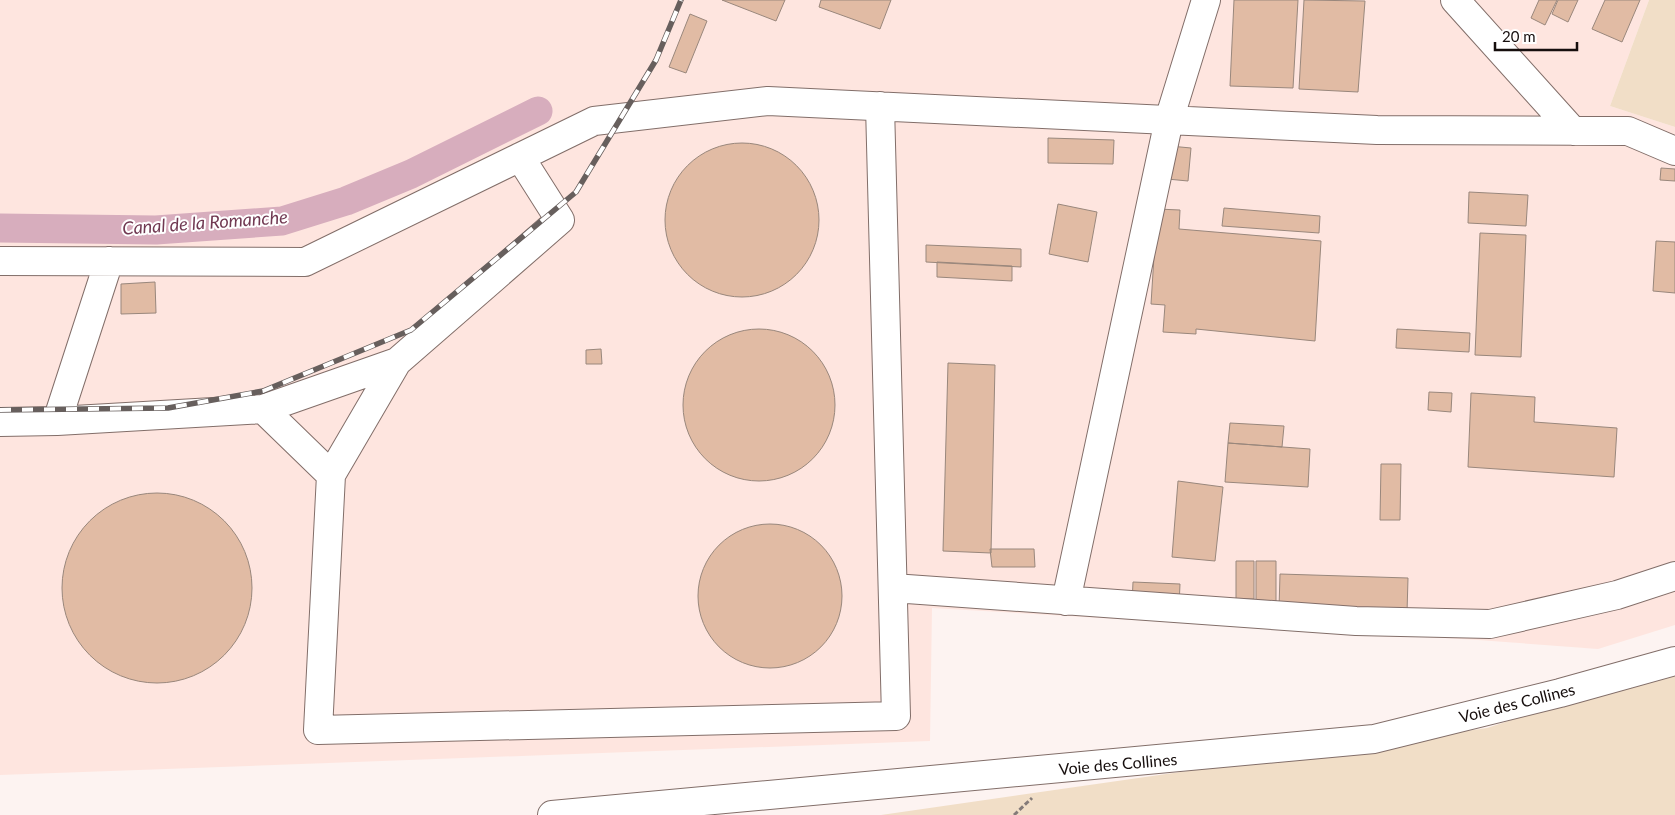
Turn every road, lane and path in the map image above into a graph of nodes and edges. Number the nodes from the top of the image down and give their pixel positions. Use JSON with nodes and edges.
{"nodes":[{"id":1,"x":1206,"y":0,"type":"edge"},
{"id":2,"x":1455,"y":0,"type":"edge"},
{"id":3,"x":880,"y":106,"type":"junction"},
{"id":4,"x":1169,"y":120,"type":"junction"},
{"id":5,"x":1573,"y":131,"type":"junction"},
{"id":6,"x":1675,"y":150,"type":"edge"},
{"id":7,"x":520,"y":157,"type":"junction"},
{"id":8,"x":0,"y":261,"type":"edge"},
{"id":9,"x":109,"y":261,"type":"junction"},
{"id":10,"x":397,"y":362,"type":"junction"},
{"id":11,"x":263,"y":409,"type":"junction"},
{"id":12,"x":57,"y":421,"type":"junction"},
{"id":13,"x":0,"y":422,"type":"edge"},
{"id":14,"x":331,"y":475,"type":"junction"},
{"id":15,"x":1675,"y":576,"type":"edge"},
{"id":16,"x":893,"y":588,"type":"junction"},
{"id":17,"x":1066,"y":601,"type":"junction"},
{"id":18,"x":1675,"y":660,"type":"edge"},
{"id":19,"x":552,"y":815,"type":"edge"}],
"edges":[{"from":1,"to":4,"type":"street"},
{"from":2,"to":5,"type":"street"},
{"from":3,"to":4,"type":"street"},
{"from":3,"to":7,"type":"street"},
{"from":3,"to":16,"type":"street"},
{"from":4,"to":5,"type":"street"},
{"from":4,"to":17,"type":"street"},
{"from":5,"to":6,"type":"street"},
{"from":7,"to":9,"type":"street"},
{"from":7,"to":10,"type":"street"},
{"from":8,"to":9,"type":"street"},
{"from":9,"to":12,"type":"street"},
{"from":10,"to":11,"type":"street"},
{"from":10,"to":14,"type":"street"},
{"from":11,"to":12,"type":"street"},
{"from":11,"to":14,"type":"street"},
{"from":12,"to":13,"type":"street"},
{"from":14,"to":16,"type":"street"},
{"from":15,"to":17,"type":"street"},
{"from":16,"to":17,"type":"street"},
{"from":18,"to":19,"type":"street","name":"Voie des Collines"}]}
